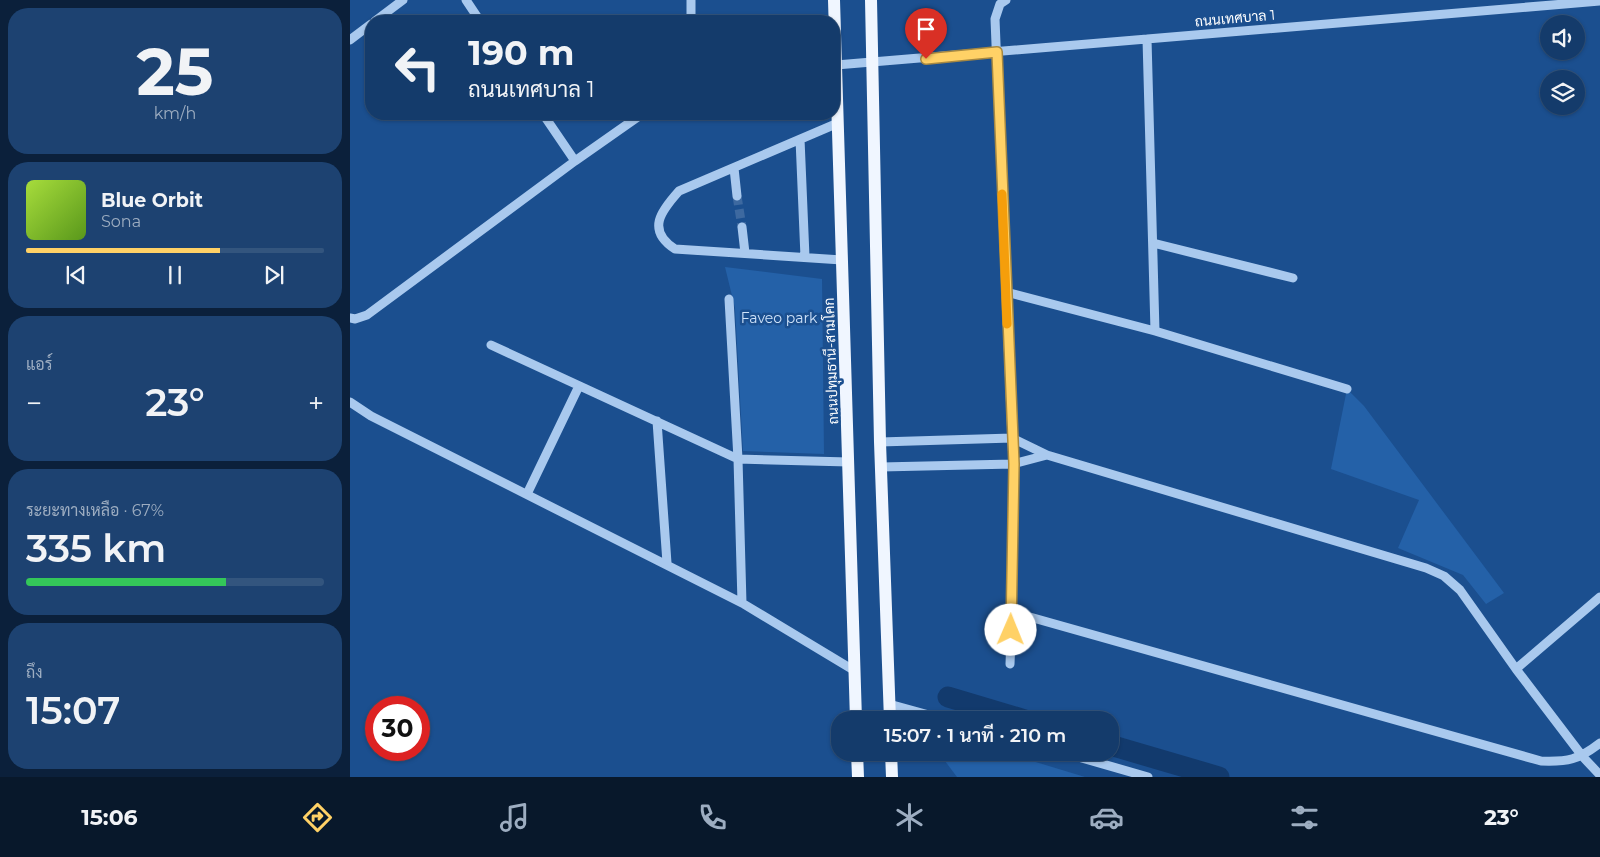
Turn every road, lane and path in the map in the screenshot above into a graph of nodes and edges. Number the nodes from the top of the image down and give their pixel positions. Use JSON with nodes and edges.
{"nodes":[{"id":1,"x":403,"y":0,"type":"edge"},
{"id":2,"x":466,"y":0,"type":"edge"},
{"id":3,"x":691,"y":0,"type":"edge"},
{"id":4,"x":834,"y":0,"type":"edge"},
{"id":5,"x":871,"y":0,"type":"edge"},
{"id":6,"x":1006,"y":0,"type":"edge"},
{"id":7,"x":1600,"y":0,"type":"edge"},
{"id":8,"x":382,"y":15,"type":"edge"},
{"id":9,"x":476,"y":15,"type":"edge"},
{"id":10,"x":691,"y":15,"type":"edge"},
{"id":11,"x":834,"y":15,"type":"edge"},
{"id":12,"x":365,"y":29,"type":"edge"},
{"id":13,"x":1147,"y":39,"type":"junction"},
{"id":14,"x":350,"y":40,"type":"edge"},
{"id":15,"x":997,"y":52,"type":"junction"},
{"id":16,"x":873,"y":63,"type":"junction"},
{"id":17,"x":840,"y":65,"type":"edge"},
{"id":18,"x":547,"y":120,"type":"edge"},
{"id":19,"x":633,"y":120,"type":"edge"},
{"id":20,"x":838,"y":120,"type":"edge"},
{"id":21,"x":838,"y":123,"type":"junction"},
{"id":22,"x":800,"y":139,"type":"junction"},
{"id":23,"x":574,"y":161,"type":"junction"},
{"id":24,"x":734,"y":168,"type":"junction"},
{"id":25,"x":737,"y":196,"type":"tunnel mouth"},
{"id":26,"x":742,"y":227,"type":"tunnel mouth"},
{"id":27,"x":1154,"y":243,"type":"junction"},
{"id":28,"x":745,"y":253,"type":"junction"},
{"id":29,"x":805,"y":257,"type":"junction"},
{"id":30,"x":842,"y":260,"type":"junction"},
{"id":31,"x":1293,"y":278,"type":"dead end"},
{"id":32,"x":1006,"y":292,"type":"junction"},
{"id":33,"x":729,"y":299,"type":"dead end"},
{"id":34,"x":350,"y":318,"type":"edge"},
{"id":35,"x":1155,"y":331,"type":"junction"},
{"id":36,"x":491,"y":345,"type":"dead end"},
{"id":37,"x":579,"y":386,"type":"junction"},
{"id":38,"x":1347,"y":389,"type":"dead end"},
{"id":39,"x":350,"y":402,"type":"edge"},
{"id":40,"x":657,"y":421,"type":"junction"},
{"id":41,"x":1012,"y":438,"type":"junction"},
{"id":42,"x":880,"y":442,"type":"junction"},
{"id":43,"x":1047,"y":455,"type":"junction"},
{"id":44,"x":738,"y":458,"type":"junction"},
{"id":45,"x":849,"y":462,"type":"junction"},
{"id":46,"x":1014,"y":464,"type":"junction"},
{"id":47,"x":881,"y":467,"type":"junction"},
{"id":48,"x":527,"y":494,"type":"junction"},
{"id":49,"x":666,"y":563,"type":"junction"},
{"id":50,"x":1600,"y":597,"type":"edge"},
{"id":51,"x":742,"y":603,"type":"junction"},
{"id":52,"x":1012,"y":612,"type":"junction"},
{"id":53,"x":1010,"y":664,"type":"dead end"},
{"id":54,"x":1516,"y":669,"type":"junction"},
{"id":55,"x":854,"y":670,"type":"junction"},
{"id":56,"x":889,"y":704,"type":"junction"},
{"id":57,"x":856,"y":711,"type":"edge"},
{"id":58,"x":889,"y":711,"type":"edge"},
{"id":59,"x":914,"y":711,"type":"edge"},
{"id":60,"x":1600,"y":743,"type":"edge"},
{"id":61,"x":1583,"y":757,"type":"junction"},
{"id":62,"x":857,"y":761,"type":"edge"},
{"id":63,"x":891,"y":761,"type":"edge"},
{"id":64,"x":1092,"y":761,"type":"edge"},
{"id":65,"x":1600,"y":775,"type":"edge"},
{"id":66,"x":858,"y":777,"type":"edge"},
{"id":67,"x":892,"y":777,"type":"edge"},
{"id":68,"x":1148,"y":777,"type":"edge"}],
"edges":[{"from":1,"to":8,"type":"street"},
{"from":2,"to":9,"type":"street"},
{"from":3,"to":10,"type":"street"},
{"from":4,"to":11,"type":"main road","name":"ถนนปทุมธานี-สามโคก"},
{"from":5,"to":16,"type":"main road"},
{"from":6,"to":15,"type":"street"},
{"from":7,"to":13,"type":"street","name":"ถนนเทศบาล 1"},
{"from":12,"to":14,"type":"street"},
{"from":13,"to":15,"type":"street","name":"ถนนเทศบาล 1"},
{"from":13,"to":27,"type":"street"},
{"from":15,"to":16,"type":"street","name":"ถนนเทศบาล 1"},
{"from":15,"to":32,"type":"street"},
{"from":16,"to":17,"type":"street","name":"ถนนเทศบาล 1"},
{"from":16,"to":42,"type":"main road"},
{"from":18,"to":23,"type":"street"},
{"from":19,"to":23,"type":"street"},
{"from":20,"to":21,"type":"main road","name":"ถนนปทุมธานี-สามโคก"},
{"from":21,"to":22,"type":"street"},
{"from":21,"to":30,"type":"main road","name":"ถนนปทุมธานี-สามโคก"},
{"from":22,"to":24,"type":"street"},
{"from":22,"to":29,"type":"street"},
{"from":23,"to":34,"type":"street"},
{"from":24,"to":25,"type":"street"},
{"from":24,"to":28,"type":"street"},
{"from":26,"to":28,"type":"street"},
{"from":27,"to":31,"type":"street"},
{"from":27,"to":35,"type":"street"},
{"from":28,"to":29,"type":"street"},
{"from":29,"to":30,"type":"street"},
{"from":30,"to":45,"type":"main road","name":"ถนนปทุมธานี-สามโคก"},
{"from":32,"to":35,"type":"street"},
{"from":32,"to":41,"type":"street"},
{"from":33,"to":44,"type":"street"},
{"from":35,"to":38,"type":"street"},
{"from":36,"to":37,"type":"street"},
{"from":37,"to":40,"type":"street"},
{"from":37,"to":48,"type":"street"},
{"from":39,"to":48,"type":"street"},
{"from":40,"to":44,"type":"street"},
{"from":40,"to":49,"type":"street"},
{"from":41,"to":42,"type":"street"},
{"from":41,"to":43,"type":"street"},
{"from":41,"to":46,"type":"street"},
{"from":42,"to":47,"type":"main road"},
{"from":43,"to":46,"type":"street"},
{"from":43,"to":54,"type":"street"},
{"from":44,"to":45,"type":"street"},
{"from":44,"to":51,"type":"street"},
{"from":45,"to":55,"type":"main road","name":"ถนนปทุมธานี-สามโคก"},
{"from":46,"to":47,"type":"street"},
{"from":46,"to":52,"type":"street"},
{"from":47,"to":56,"type":"main road"},
{"from":48,"to":49,"type":"street"},
{"from":49,"to":51,"type":"street"},
{"from":50,"to":54,"type":"street"},
{"from":51,"to":55,"type":"street"},
{"from":52,"to":53,"type":"street"},
{"from":52,"to":61,"type":"street"},
{"from":54,"to":61,"type":"street"},
{"from":55,"to":57,"type":"main road","name":"ถนนปทุมธานี-สามโคก"},
{"from":56,"to":58,"type":"main road"},
{"from":56,"to":59,"type":"street"},
{"from":60,"to":61,"type":"street"},
{"from":61,"to":65,"type":"street"},
{"from":62,"to":66,"type":"main road"},
{"from":63,"to":67,"type":"main road"},
{"from":64,"to":68,"type":"street"}]}
